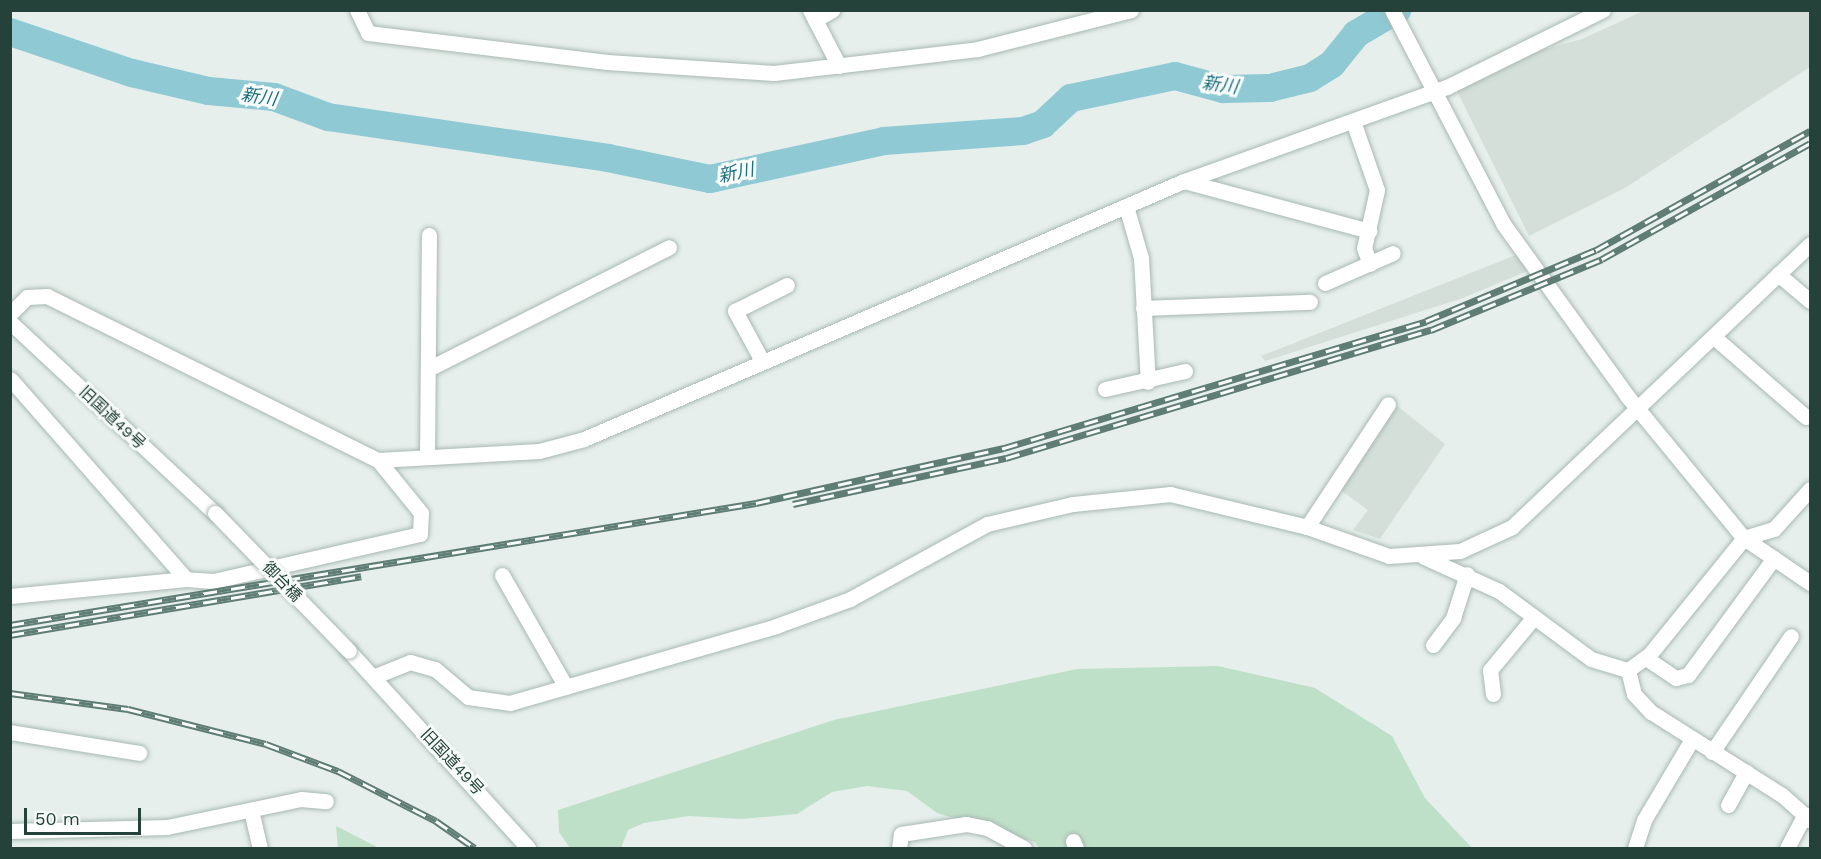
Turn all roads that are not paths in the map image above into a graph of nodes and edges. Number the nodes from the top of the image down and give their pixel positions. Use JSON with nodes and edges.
{"nodes":[{"id":1,"x":357,"y":10,"type":"edge"},
{"id":2,"x":832,"y":10,"type":"edge"},
{"id":3,"x":1131,"y":10,"type":"edge"},
{"id":4,"x":1392,"y":10,"type":"edge"},
{"id":5,"x":1603,"y":10,"type":"edge"},
{"id":6,"x":812,"y":15,"type":"edge"},
{"id":7,"x":1081,"y":17,"type":"edge"},
{"id":8,"x":839,"y":66,"type":"junction"},
{"id":9,"x":1431,"y":85,"type":"junction"},
{"id":10,"x":1353,"y":122,"type":"junction"},
{"id":11,"x":1184,"y":181,"type":"junction"},
{"id":12,"x":1126,"y":206,"type":"junction"},
{"id":13,"x":1369,"y":231,"type":"junction"},
{"id":14,"x":429,"y":235,"type":"dead end"},
{"id":15,"x":1810,"y":244,"type":"edge"},
{"id":16,"x":669,"y":247,"type":"dead end"},
{"id":17,"x":1394,"y":254,"type":"dead end"},
{"id":18,"x":1370,"y":264,"type":"junction"},
{"id":19,"x":1778,"y":274,"type":"junction"},
{"id":20,"x":1325,"y":284,"type":"dead end"},
{"id":21,"x":787,"y":285,"type":"dead end"},
{"id":22,"x":1810,"y":301,"type":"edge"},
{"id":23,"x":1310,"y":302,"type":"dead end"},
{"id":24,"x":1143,"y":308,"type":"junction"},
{"id":25,"x":10,"y":314,"type":"edge"},
{"id":26,"x":10,"y":322,"type":"edge"},
{"id":27,"x":1714,"y":337,"type":"junction"},
{"id":28,"x":761,"y":359,"type":"junction"},
{"id":29,"x":428,"y":369,"type":"junction"},
{"id":30,"x":1185,"y":371,"type":"dead end"},
{"id":31,"x":10,"y":379,"type":"edge"},
{"id":32,"x":1148,"y":382,"type":"junction"},
{"id":33,"x":1105,"y":389,"type":"dead end"},
{"id":34,"x":1388,"y":404,"type":"dead end"},
{"id":35,"x":1639,"y":411,"type":"junction"},
{"id":36,"x":1806,"y":417,"type":"dead end"},
{"id":37,"x":427,"y":457,"type":"junction"},
{"id":38,"x":378,"y":460,"type":"junction"},
{"id":39,"x":1810,"y":489,"type":"edge"},
{"id":40,"x":215,"y":513,"type":"joint"},
{"id":41,"x":1307,"y":527,"type":"junction"},
{"id":42,"x":1744,"y":538,"type":"junction"},
{"id":43,"x":1423,"y":557,"type":"junction"},
{"id":44,"x":1774,"y":558,"type":"junction"},
{"id":45,"x":502,"y":574,"type":"dead end"},
{"id":46,"x":1467,"y":574,"type":"junction"},
{"id":47,"x":186,"y":579,"type":"junction"},
{"id":48,"x":1810,"y":583,"type":"edge"},
{"id":49,"x":10,"y":596,"type":"edge"},
{"id":50,"x":1534,"y":617,"type":"junction"},
{"id":51,"x":1791,"y":636,"type":"dead end"},
{"id":52,"x":1433,"y":645,"type":"dead end"},
{"id":53,"x":350,"y":651,"type":"joint"},
{"id":54,"x":1646,"y":658,"type":"junction"},
{"id":55,"x":1628,"y":669,"type":"junction"},
{"id":56,"x":373,"y":677,"type":"junction"},
{"id":57,"x":566,"y":687,"type":"junction"},
{"id":58,"x":1493,"y":694,"type":"dead end"},
{"id":59,"x":10,"y":732,"type":"edge"},
{"id":60,"x":1692,"y":739,"type":"junction"},
{"id":61,"x":1712,"y":752,"type":"junction"},
{"id":62,"x":139,"y":753,"type":"dead end"},
{"id":63,"x":1746,"y":772,"type":"junction"},
{"id":64,"x":326,"y":801,"type":"dead end"},
{"id":65,"x":1728,"y":805,"type":"dead end"},
{"id":66,"x":250,"y":810,"type":"junction"},
{"id":67,"x":1808,"y":817,"type":"edge"},
{"id":68,"x":10,"y":831,"type":"edge"},
{"id":69,"x":897,"y":848,"type":"edge"},
{"id":70,"x":260,"y":849,"type":"edge"},
{"id":71,"x":528,"y":849,"type":"edge"},
{"id":72,"x":1024,"y":849,"type":"edge"},
{"id":73,"x":1635,"y":849,"type":"edge"},
{"id":74,"x":1787,"y":849,"type":"edge"}],
"edges":[{"from":1,"to":8,"type":"street"},
{"from":2,"to":6,"type":"street"},
{"from":3,"to":7,"type":"street"},
{"from":4,"to":9,"type":"street"},
{"from":5,"to":9,"type":"street"},
{"from":6,"to":8,"type":"street"},
{"from":7,"to":8,"type":"street"},
{"from":9,"to":10,"type":"street"},
{"from":9,"to":35,"type":"street"},
{"from":10,"to":11,"type":"street"},
{"from":10,"to":13,"type":"street"},
{"from":11,"to":12,"type":"street"},
{"from":11,"to":13,"type":"street"},
{"from":12,"to":24,"type":"street"},
{"from":12,"to":28,"type":"street"},
{"from":13,"to":18,"type":"street"},
{"from":14,"to":29,"type":"street"},
{"from":15,"to":19,"type":"street"},
{"from":16,"to":29,"type":"street"},
{"from":17,"to":18,"type":"street"},
{"from":18,"to":20,"type":"street"},
{"from":19,"to":22,"type":"street"},
{"from":19,"to":27,"type":"street"},
{"from":21,"to":28,"type":"street"},
{"from":23,"to":24,"type":"street"},
{"from":24,"to":32,"type":"street"},
{"from":25,"to":38,"type":"street"},
{"from":26,"to":40,"type":"street","name":"旧国道49号"},
{"from":27,"to":35,"type":"street"},
{"from":27,"to":36,"type":"street"},
{"from":28,"to":37,"type":"street"},
{"from":29,"to":37,"type":"street"},
{"from":30,"to":32,"type":"street"},
{"from":31,"to":47,"type":"street"},
{"from":32,"to":33,"type":"street"},
{"from":34,"to":41,"type":"street"},
{"from":35,"to":42,"type":"street"},
{"from":35,"to":43,"type":"street"},
{"from":37,"to":38,"type":"street"},
{"from":38,"to":47,"type":"street"},
{"from":39,"to":42,"type":"street"},
{"from":40,"to":53,"type":"street","name":"御台橋","bridge":true},
{"from":41,"to":43,"type":"street"},
{"from":41,"to":57,"type":"street"},
{"from":42,"to":44,"type":"street"},
{"from":42,"to":54,"type":"street"},
{"from":43,"to":46,"type":"street"},
{"from":44,"to":48,"type":"street"},
{"from":44,"to":54,"type":"street"},
{"from":45,"to":57,"type":"street"},
{"from":46,"to":50,"type":"street"},
{"from":46,"to":52,"type":"street"},
{"from":47,"to":49,"type":"street"},
{"from":50,"to":55,"type":"street"},
{"from":50,"to":58,"type":"street"},
{"from":51,"to":61,"type":"street"},
{"from":53,"to":56,"type":"street","name":"旧国道49号"},
{"from":54,"to":55,"type":"street"},
{"from":55,"to":60,"type":"street"},
{"from":56,"to":57,"type":"street"},
{"from":56,"to":71,"type":"street","name":"旧国道49号"},
{"from":59,"to":62,"type":"street"},
{"from":60,"to":61,"type":"street"},
{"from":60,"to":73,"type":"street"},
{"from":61,"to":63,"type":"street"},
{"from":63,"to":65,"type":"street"},
{"from":63,"to":67,"type":"street"},
{"from":64,"to":66,"type":"street"},
{"from":66,"to":68,"type":"street"},
{"from":66,"to":70,"type":"street"},
{"from":67,"to":74,"type":"street"},
{"from":69,"to":72,"type":"street"}]}
